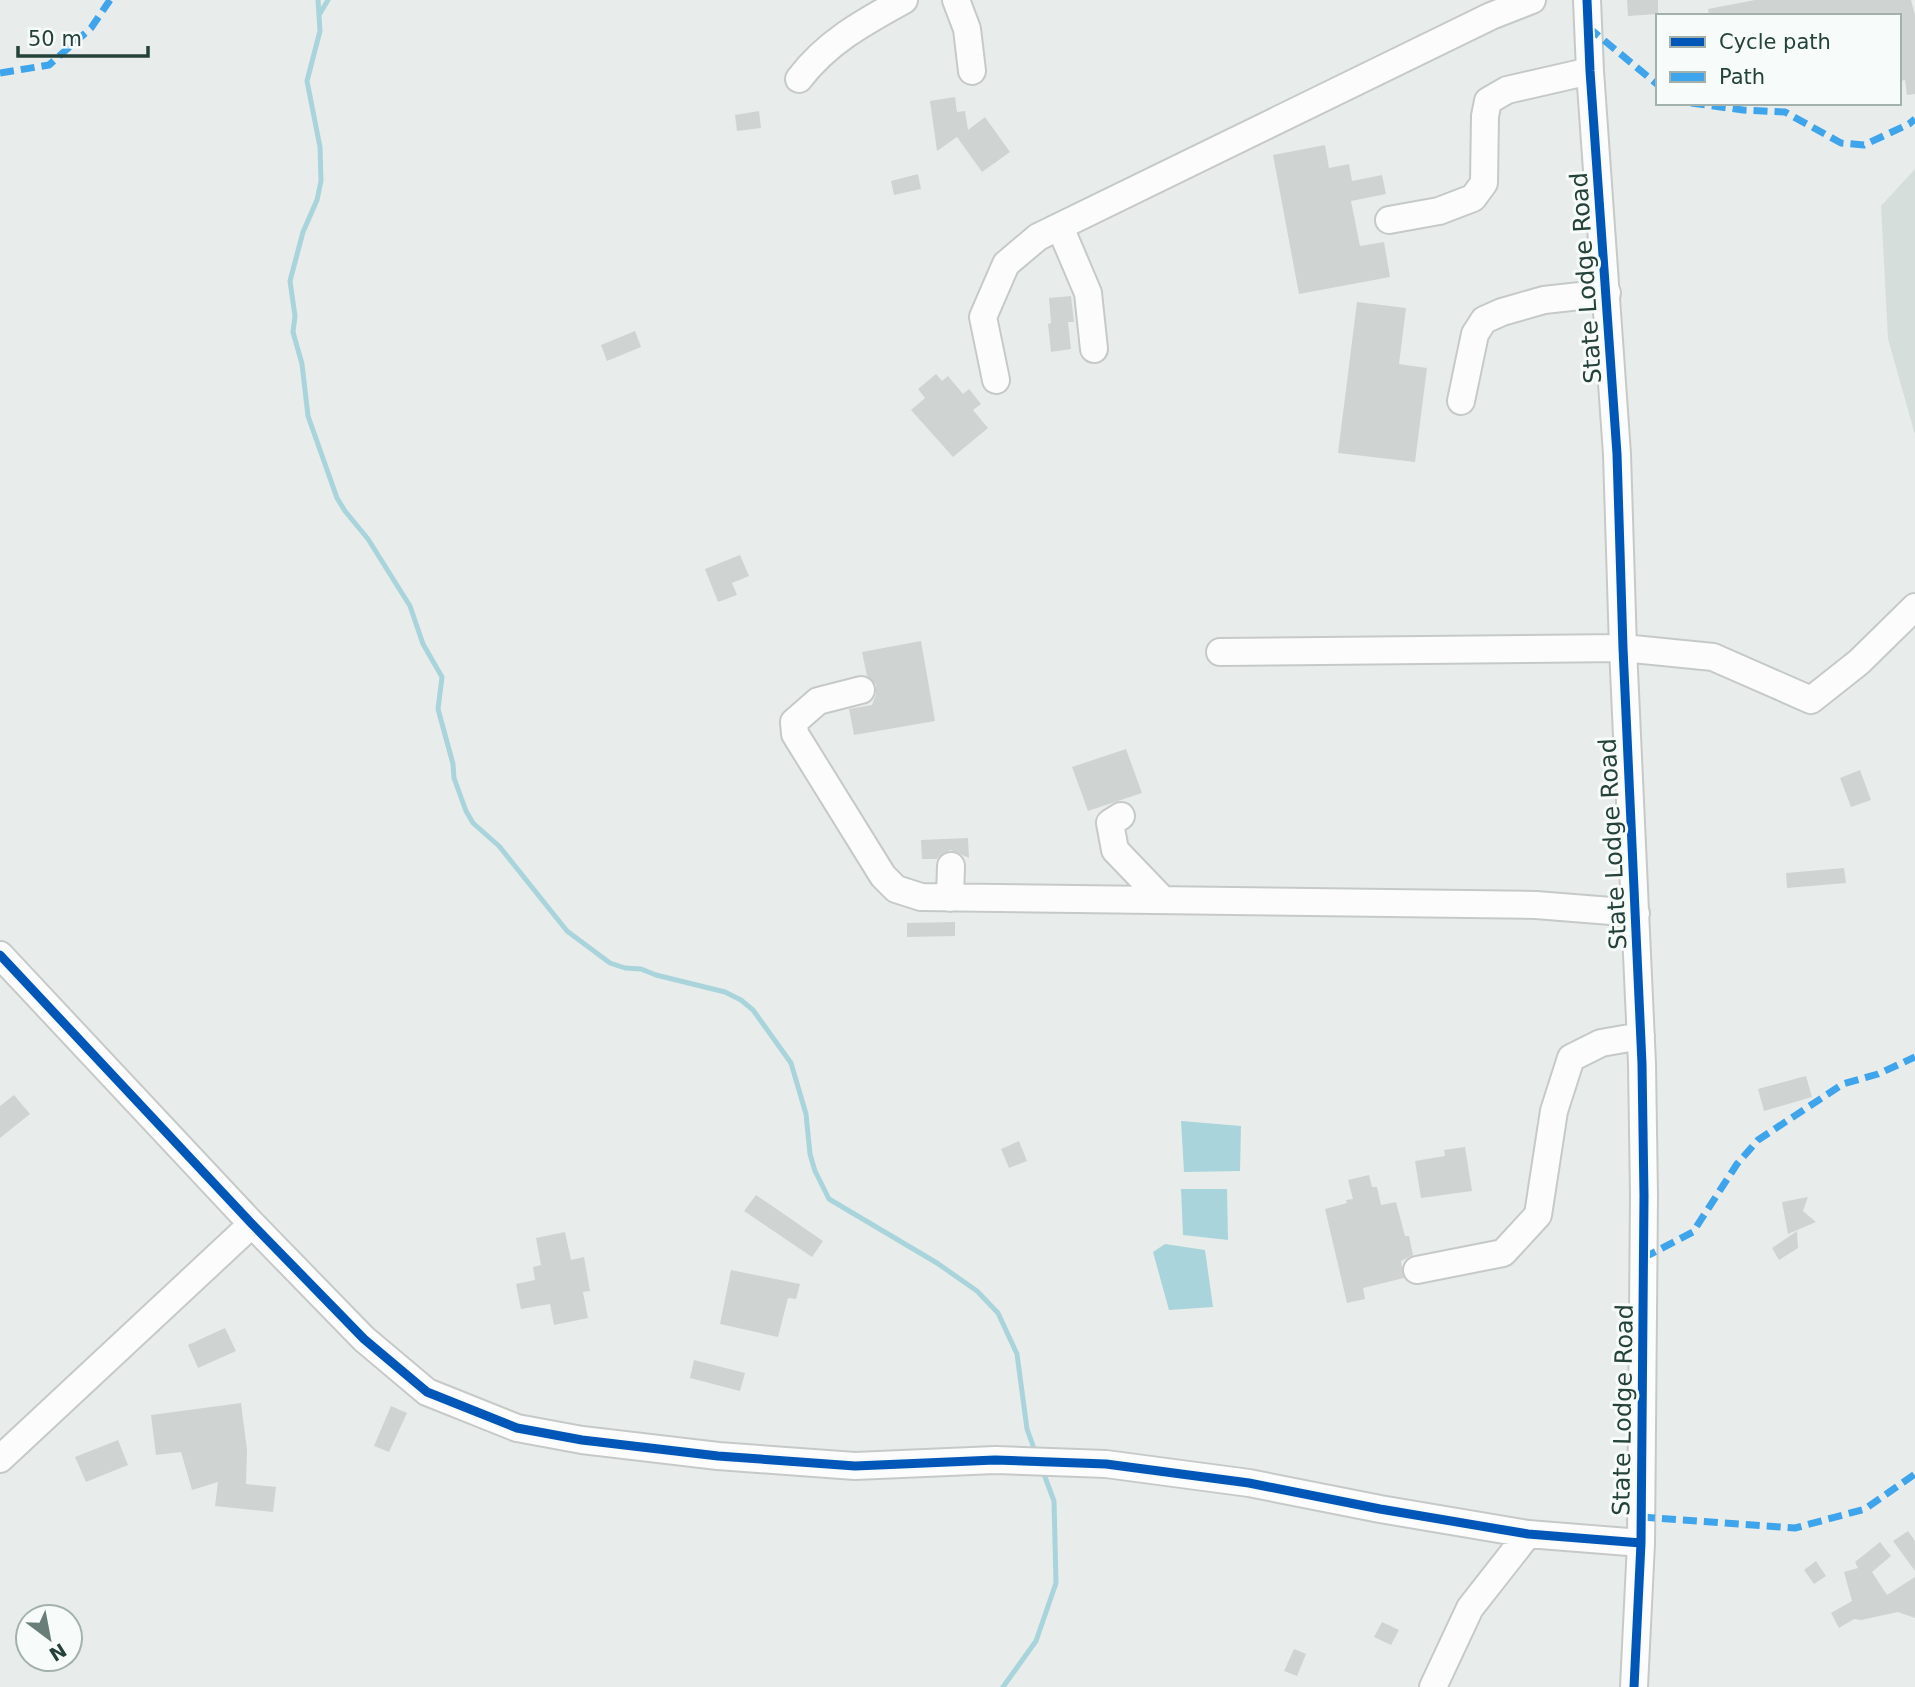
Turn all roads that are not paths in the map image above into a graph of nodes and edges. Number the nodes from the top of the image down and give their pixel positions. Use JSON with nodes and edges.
{"nodes":[{"id":1,"x":904,"y":0,"type":"edge"},
{"id":2,"x":956,"y":0,"type":"edge"},
{"id":3,"x":1532,"y":0,"type":"edge"},
{"id":4,"x":1587,"y":0,"type":"edge"},
{"id":5,"x":972,"y":71,"type":"dead end"},
{"id":6,"x":1590,"y":71,"type":"junction"},
{"id":7,"x":799,"y":79,"type":"dead end"},
{"id":8,"x":1389,"y":220,"type":"dead end"},
{"id":9,"x":1049,"y":232,"type":"junction"},
{"id":10,"x":1607,"y":293,"type":"junction"},
{"id":11,"x":1094,"y":349,"type":"dead end"},
{"id":12,"x":996,"y":380,"type":"dead end"},
{"id":13,"x":1461,"y":401,"type":"dead end"},
{"id":14,"x":1915,"y":607,"type":"edge"},
{"id":15,"x":1623,"y":648,"type":"junction"},
{"id":16,"x":1220,"y":652,"type":"dead end"},
{"id":17,"x":860,"y":690,"type":"dead end"},
{"id":18,"x":1121,"y":816,"type":"dead end"},
{"id":19,"x":951,"y":866,"type":"dead end"},
{"id":20,"x":950,"y":898,"type":"junction"},
{"id":21,"x":1162,"y":899,"type":"junction"},
{"id":22,"x":1636,"y":914,"type":"junction"},
{"id":23,"x":0,"y":955,"type":"edge"},
{"id":24,"x":1641,"y":1036,"type":"junction"},
{"id":25,"x":252,"y":1224,"type":"junction"},
{"id":26,"x":1417,"y":1270,"type":"dead end"},
{"id":27,"x":0,"y":1459,"type":"edge"},
{"id":28,"x":1528,"y":1534,"type":"junction"},
{"id":29,"x":1641,"y":1543,"type":"junction"},
{"id":30,"x":1433,"y":1687,"type":"edge"},
{"id":31,"x":1634,"y":1687,"type":"edge"}],
"edges":[{"from":1,"to":7,"type":"street"},
{"from":2,"to":5,"type":"street"},
{"from":3,"to":9,"type":"street"},
{"from":4,"to":6,"type":"street","name":"State Lodge Road"},
{"from":6,"to":8,"type":"street"},
{"from":6,"to":10,"type":"street","name":"State Lodge Road"},
{"from":9,"to":11,"type":"street"},
{"from":9,"to":12,"type":"street"},
{"from":10,"to":13,"type":"street"},
{"from":10,"to":15,"type":"street","name":"State Lodge Road"},
{"from":14,"to":15,"type":"street"},
{"from":15,"to":16,"type":"street"},
{"from":15,"to":22,"type":"street","name":"State Lodge Road"},
{"from":17,"to":20,"type":"street"},
{"from":18,"to":21,"type":"street"},
{"from":19,"to":20,"type":"street"},
{"from":20,"to":21,"type":"street"},
{"from":21,"to":22,"type":"street"},
{"from":22,"to":24,"type":"street","name":"State Lodge Road"},
{"from":23,"to":25,"type":"street"},
{"from":24,"to":26,"type":"street"},
{"from":24,"to":29,"type":"street","name":"State Lodge Road"},
{"from":25,"to":27,"type":"street"},
{"from":25,"to":28,"type":"street"},
{"from":28,"to":29,"type":"street"},
{"from":28,"to":30,"type":"street"},
{"from":29,"to":31,"type":"street","name":"State Lodge Road"}]}
